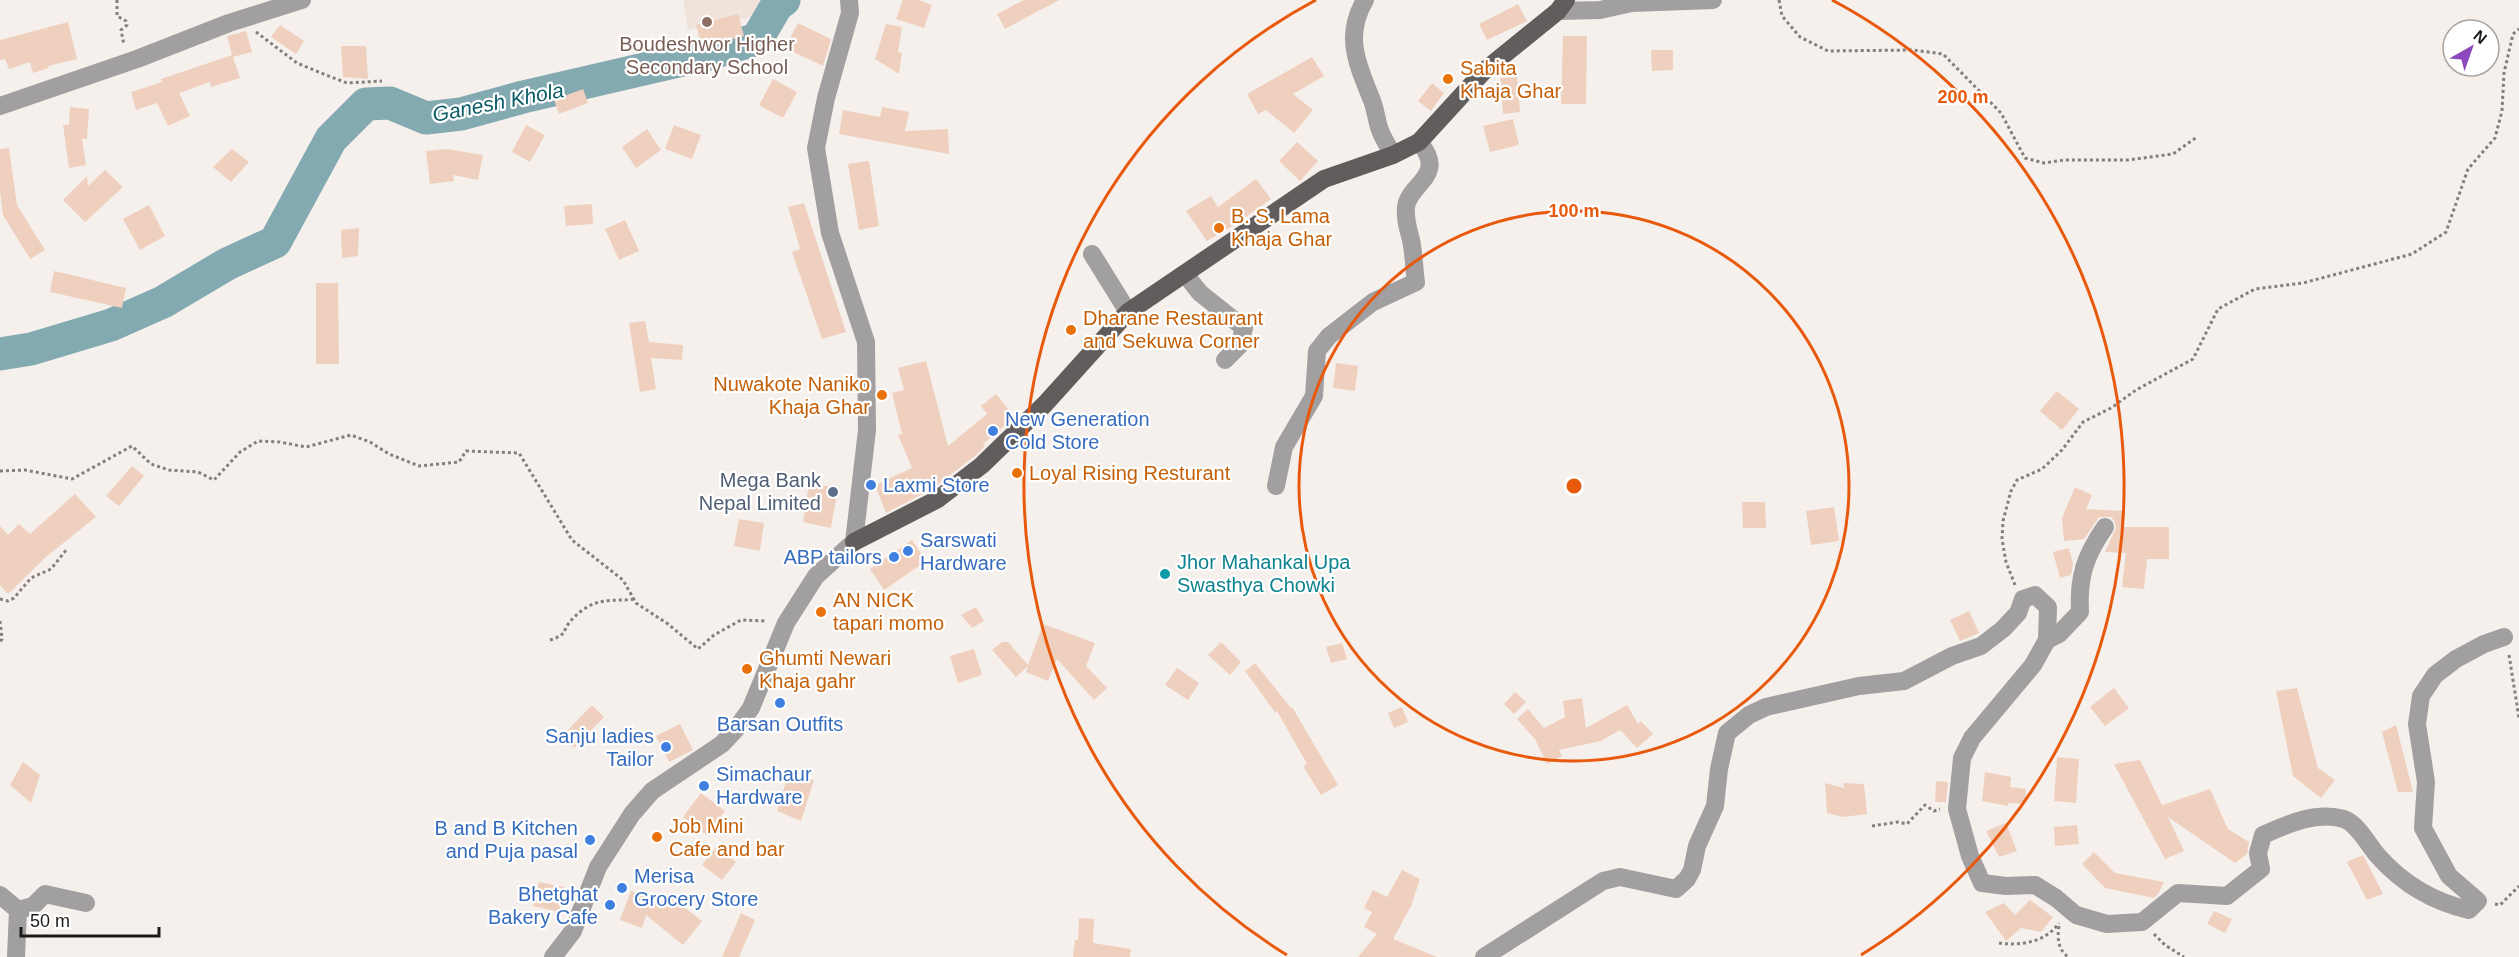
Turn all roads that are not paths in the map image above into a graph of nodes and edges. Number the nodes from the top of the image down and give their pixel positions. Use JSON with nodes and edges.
{"nodes":[{"id":1,"x":302,"y":0,"type":"edge"},
{"id":2,"x":849,"y":0,"type":"edge"},
{"id":3,"x":1365,"y":0,"type":"edge"},
{"id":4,"x":1713,"y":0,"type":"edge"},
{"id":5,"x":1562,"y":6,"type":"edge"},
{"id":6,"x":0,"y":106,"type":"edge"},
{"id":7,"x":1419,"y":141,"type":"junction"},
{"id":8,"x":1393,"y":155,"type":"junction"},
{"id":9,"x":1092,"y":254,"type":"dead end"},
{"id":10,"x":1185,"y":274,"type":"junction"},
{"id":11,"x":1128,"y":312,"type":"junction"},
{"id":12,"x":1226,"y":360,"type":"dead end"},
{"id":13,"x":1276,"y":486,"type":"dead end"},
{"id":14,"x":2104,"y":527,"type":"dead end"},
{"id":15,"x":854,"y":542,"type":"junction"},
{"id":16,"x":2504,"y":637,"type":"road end"},
{"id":17,"x":2047,"y":640,"type":"junction"},
{"id":18,"x":0,"y":895,"type":"edge"},
{"id":19,"x":86,"y":903,"type":"dead end"},
{"id":20,"x":18,"y":910,"type":"junction"},
{"id":21,"x":16,"y":957,"type":"edge"},
{"id":22,"x":552,"y":957,"type":"edge"},
{"id":23,"x":1484,"y":957,"type":"edge"}],
"edges":[{"from":1,"to":6,"type":"street"},
{"from":2,"to":15,"type":"street"},
{"from":3,"to":8,"type":"street"},
{"from":4,"to":5,"type":"street"},
{"from":5,"to":7,"type":"main road"},
{"from":7,"to":8,"type":"main road"},
{"from":7,"to":13,"type":"street"},
{"from":8,"to":10,"type":"main road"},
{"from":9,"to":11,"type":"street"},
{"from":10,"to":11,"type":"main road"},
{"from":10,"to":12,"type":"street"},
{"from":11,"to":15,"type":"main road"},
{"from":14,"to":17,"type":"street"},
{"from":15,"to":22,"type":"street"},
{"from":16,"to":17,"type":"street"},
{"from":17,"to":23,"type":"street"},
{"from":18,"to":20,"type":"street"},
{"from":19,"to":20,"type":"street"},
{"from":20,"to":21,"type":"street"}]}
